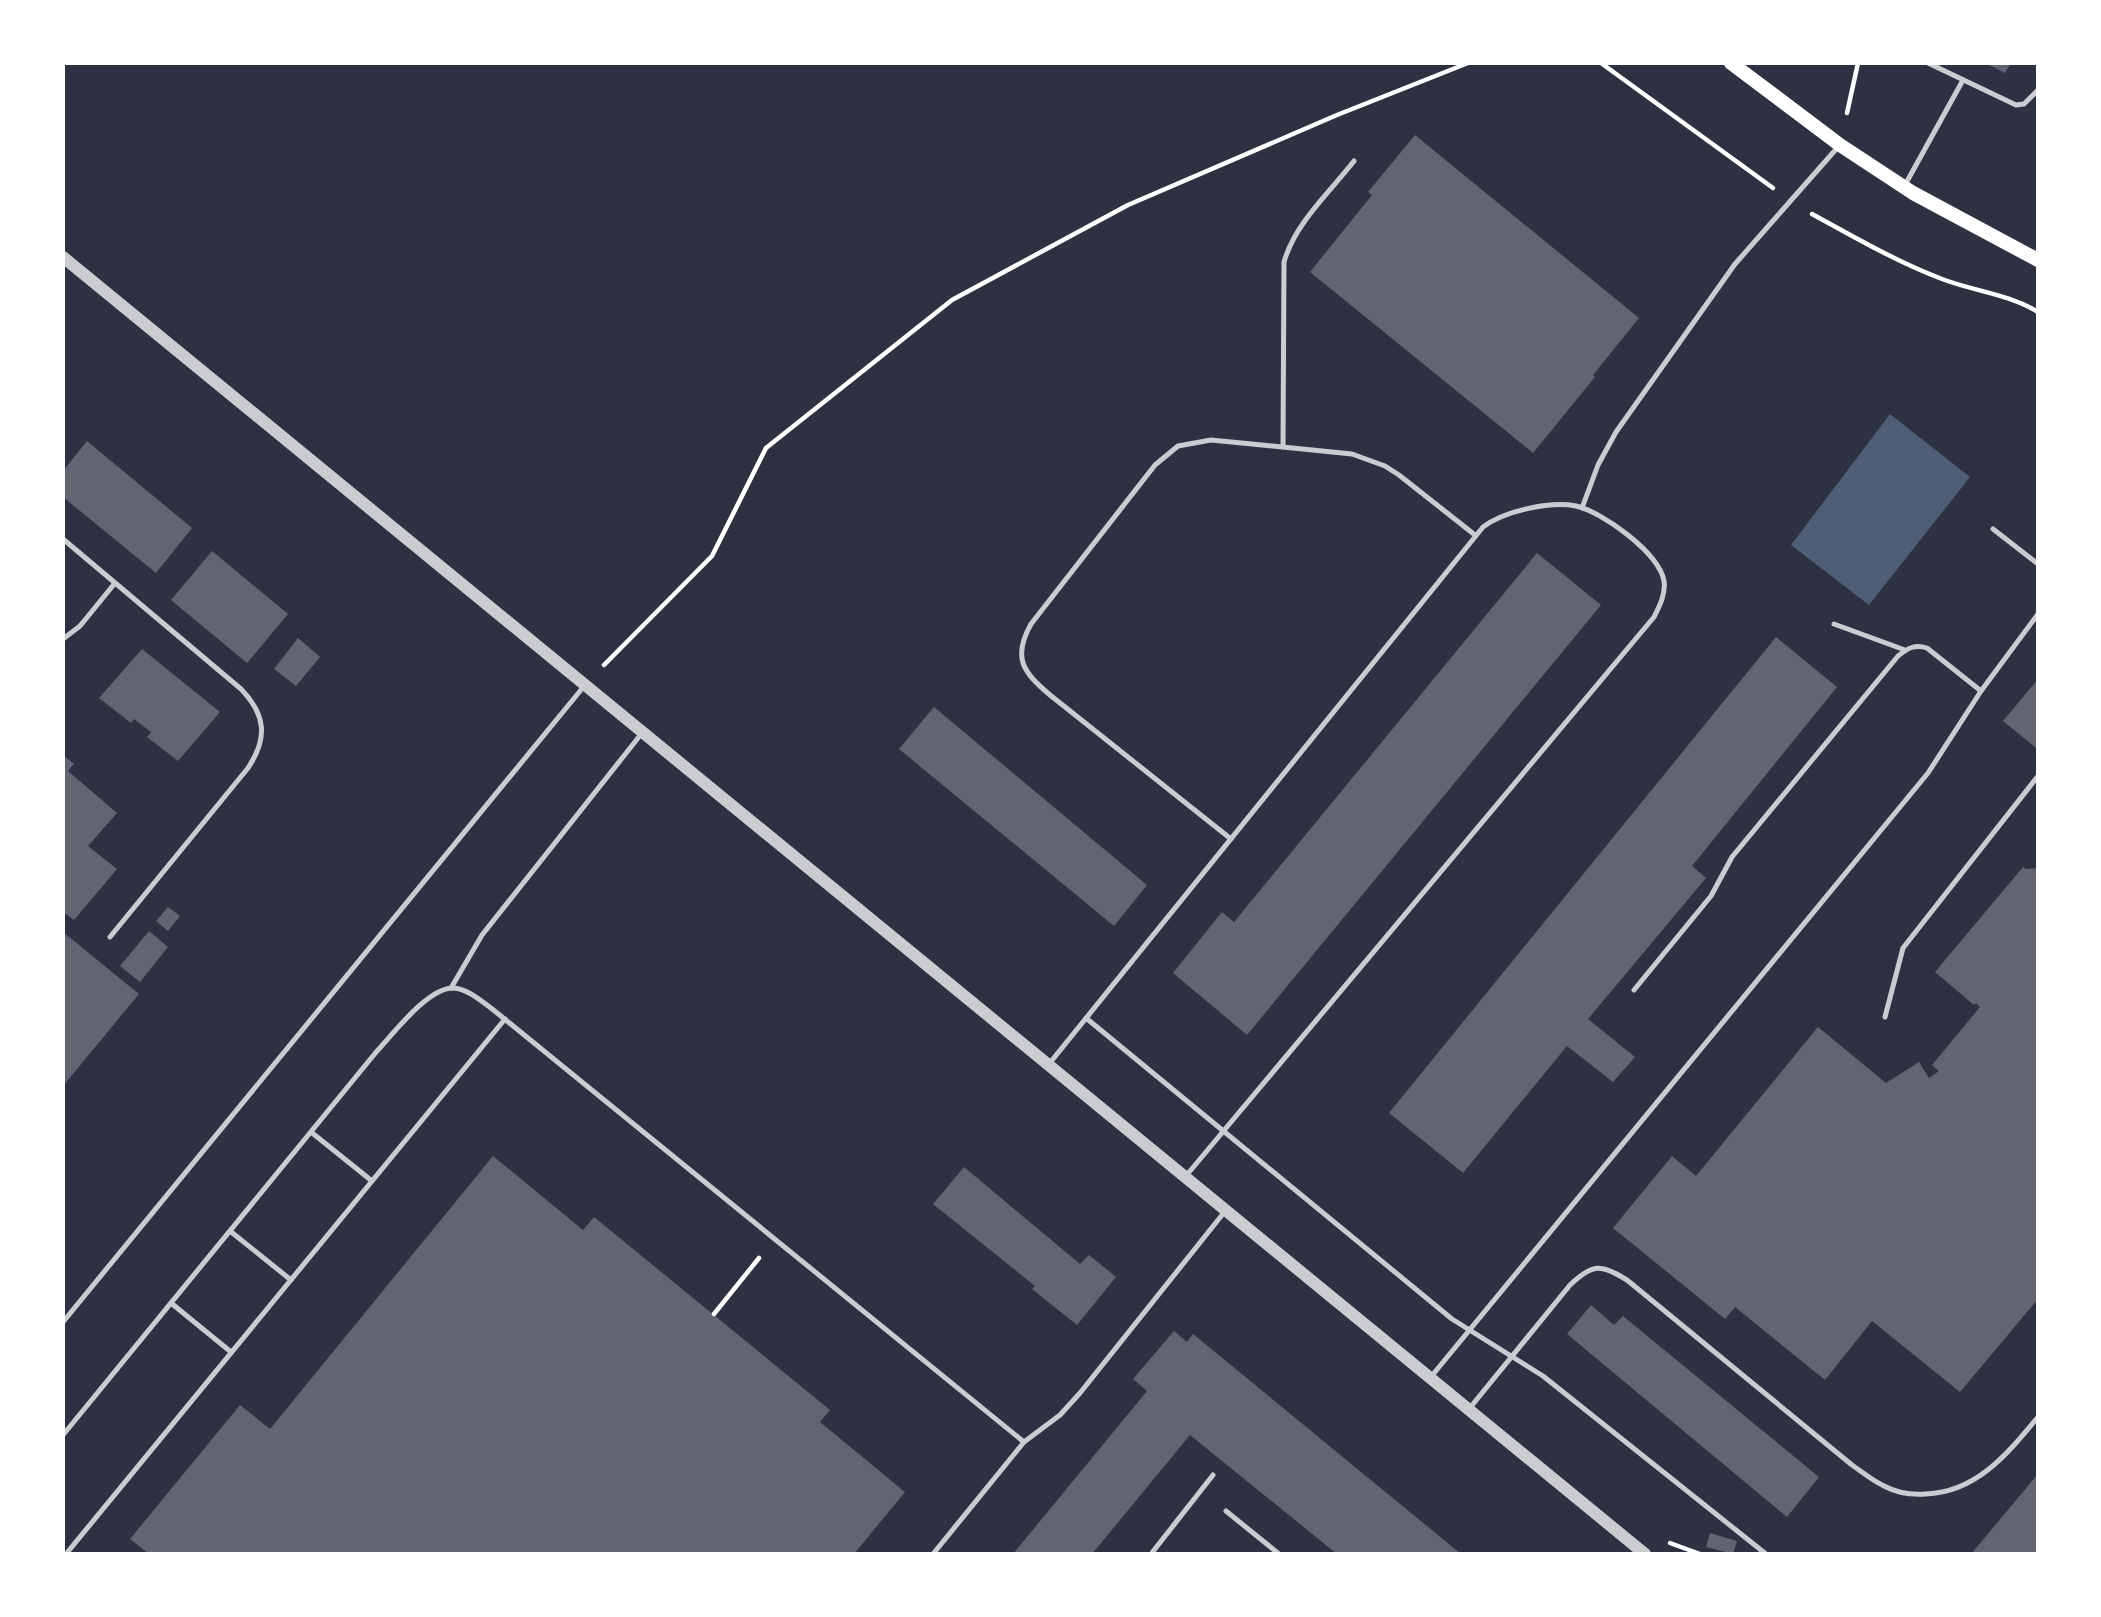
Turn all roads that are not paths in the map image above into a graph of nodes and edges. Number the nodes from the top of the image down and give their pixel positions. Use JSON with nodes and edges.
{"nodes":[{"id":1,"x":1731,"y":63,"type":"edge"},
{"id":2,"x":1928,"y":63,"type":"edge"},
{"id":3,"x":1963,"y":80,"type":"junction"},
{"id":4,"x":2038,"y":90,"type":"edge"},
{"id":5,"x":1839,"y":145,"type":"junction"},
{"id":6,"x":1354,"y":161,"type":"dead end"},
{"id":7,"x":1904,"y":187,"type":"junction"},
{"id":8,"x":63,"y":257,"type":"edge"},
{"id":9,"x":2038,"y":260,"type":"edge"},
{"id":10,"x":1283,"y":447,"type":"junction"},
{"id":11,"x":1582,"y":508,"type":"junction"},
{"id":12,"x":1993,"y":529,"type":"dead end"},
{"id":13,"x":1475,"y":535,"type":"junction"},
{"id":14,"x":63,"y":539,"type":"edge"},
{"id":15,"x":2038,"y":564,"type":"edge"},
{"id":16,"x":115,"y":583,"type":"junction"},
{"id":17,"x":2038,"y":614,"type":"edge"},
{"id":18,"x":1834,"y":624,"type":"dead end"},
{"id":19,"x":63,"y":639,"type":"edge"},
{"id":20,"x":1905,"y":650,"type":"junction"},
{"id":21,"x":585,"y":685,"type":"junction"},
{"id":22,"x":1981,"y":691,"type":"junction"},
{"id":23,"x":642,"y":732,"type":"junction"},
{"id":24,"x":2038,"y":776,"type":"edge"},
{"id":25,"x":1231,"y":839,"type":"junction"},
{"id":26,"x":110,"y":937,"type":"dead end"},
{"id":27,"x":451,"y":988,"type":"junction"},
{"id":28,"x":1634,"y":990,"type":"dead end"},
{"id":29,"x":1885,"y":1017,"type":"dead end"},
{"id":30,"x":1086,"y":1018,"type":"junction"},
{"id":31,"x":505,"y":1019,"type":"junction"},
{"id":32,"x":1049,"y":1065,"type":"junction"},
{"id":33,"x":1224,"y":1131,"type":"junction"},
{"id":34,"x":311,"y":1132,"type":"junction"},
{"id":35,"x":1185,"y":1177,"type":"junction"},
{"id":36,"x":372,"y":1181,"type":"junction"},
{"id":37,"x":1226,"y":1210,"type":"junction"},
{"id":38,"x":230,"y":1231,"type":"junction"},
{"id":39,"x":291,"y":1280,"type":"junction"},
{"id":40,"x":171,"y":1303,"type":"junction"},
{"id":41,"x":63,"y":1322,"type":"edge"},
{"id":42,"x":1470,"y":1330,"type":"junction"},
{"id":43,"x":231,"y":1352,"type":"junction"},
{"id":44,"x":1512,"y":1356,"type":"junction"},
{"id":45,"x":1430,"y":1378,"type":"junction"},
{"id":46,"x":1469,"y":1409,"type":"junction"},
{"id":47,"x":2038,"y":1417,"type":"edge"},
{"id":48,"x":63,"y":1435,"type":"edge"},
{"id":49,"x":1024,"y":1442,"type":"junction"},
{"id":50,"x":1213,"y":1475,"type":"dead end"},
{"id":51,"x":1226,"y":1511,"type":"dead end"},
{"id":52,"x":66,"y":1554,"type":"edge"},
{"id":53,"x":933,"y":1554,"type":"edge"},
{"id":54,"x":1151,"y":1554,"type":"edge"},
{"id":55,"x":1279,"y":1554,"type":"edge"},
{"id":56,"x":1645,"y":1554,"type":"edge"},
{"id":57,"x":1766,"y":1554,"type":"edge"}],
"edges":[{"from":1,"to":5,"type":"main road"},
{"from":2,"to":3,"type":"lane"},
{"from":3,"to":4,"type":"lane"},
{"from":3,"to":7,"type":"lane"},
{"from":5,"to":7,"type":"main road"},
{"from":5,"to":11,"type":"lane"},
{"from":6,"to":10,"type":"lane"},
{"from":7,"to":9,"type":"main road"},
{"from":8,"to":21,"type":"street"},
{"from":10,"to":13,"type":"lane"},
{"from":10,"to":25,"type":"lane"},
{"from":11,"to":13,"type":"lane"},
{"from":11,"to":33,"type":"lane"},
{"from":12,"to":15,"type":"lane"},
{"from":13,"to":25,"type":"lane"},
{"from":14,"to":16,"type":"lane"},
{"from":16,"to":19,"type":"lane"},
{"from":16,"to":26,"type":"lane"},
{"from":17,"to":22,"type":"lane"},
{"from":18,"to":20,"type":"lane"},
{"from":20,"to":22,"type":"lane"},
{"from":20,"to":28,"type":"lane"},
{"from":21,"to":23,"type":"street"},
{"from":21,"to":41,"type":"lane"},
{"from":22,"to":42,"type":"lane"},
{"from":23,"to":27,"type":"lane"},
{"from":23,"to":32,"type":"street"},
{"from":24,"to":29,"type":"lane"},
{"from":25,"to":30,"type":"lane"},
{"from":27,"to":31,"type":"lane"},
{"from":27,"to":34,"type":"lane"},
{"from":30,"to":32,"type":"lane"},
{"from":30,"to":33,"type":"lane"},
{"from":31,"to":36,"type":"lane"},
{"from":31,"to":49,"type":"lane"},
{"from":32,"to":35,"type":"street"},
{"from":33,"to":35,"type":"lane"},
{"from":33,"to":42,"type":"lane"},
{"from":34,"to":36,"type":"lane"},
{"from":34,"to":38,"type":"lane"},
{"from":35,"to":37,"type":"street"},
{"from":36,"to":39,"type":"lane"},
{"from":37,"to":45,"type":"street"},
{"from":37,"to":49,"type":"lane"},
{"from":38,"to":39,"type":"lane"},
{"from":38,"to":40,"type":"lane"},
{"from":39,"to":43,"type":"lane"},
{"from":40,"to":43,"type":"lane"},
{"from":40,"to":48,"type":"lane"},
{"from":42,"to":44,"type":"lane"},
{"from":42,"to":45,"type":"lane"},
{"from":43,"to":52,"type":"lane"},
{"from":44,"to":46,"type":"lane"},
{"from":44,"to":47,"type":"lane"},
{"from":44,"to":57,"type":"lane"},
{"from":45,"to":46,"type":"street"},
{"from":46,"to":56,"type":"street"},
{"from":49,"to":53,"type":"lane"},
{"from":50,"to":54,"type":"lane"},
{"from":51,"to":55,"type":"lane"}]}
